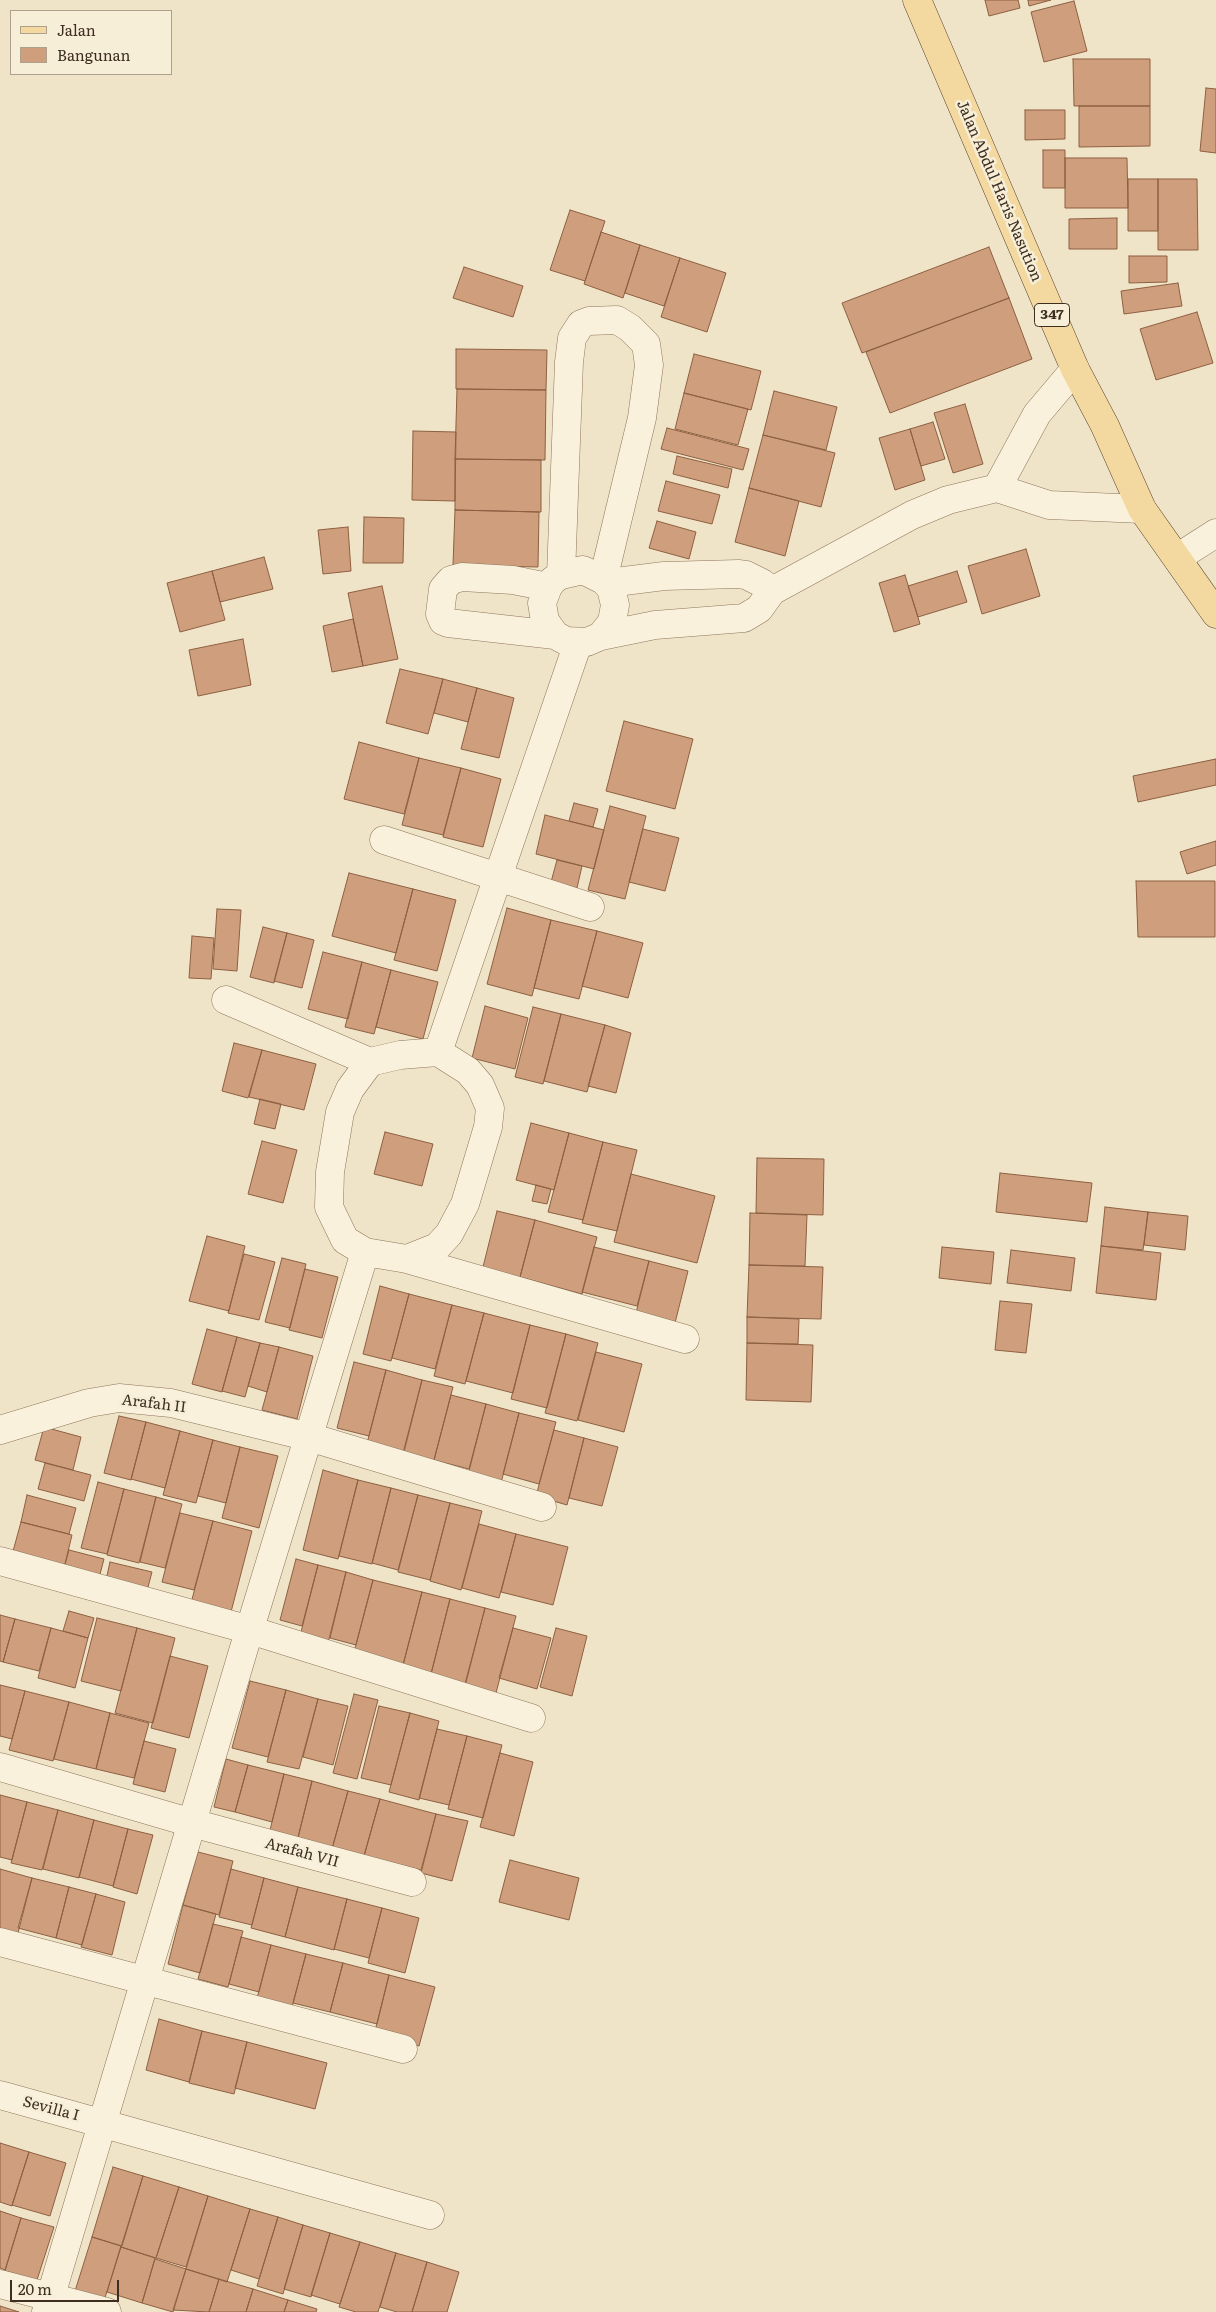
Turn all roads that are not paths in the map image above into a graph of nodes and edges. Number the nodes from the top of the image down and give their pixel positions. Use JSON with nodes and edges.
{"nodes":[{"id":1,"x":917,"y":0,"type":"edge"},
{"id":2,"x":1075,"y":369,"type":"junction"},
{"id":3,"x":996,"y":488,"type":"junction"},
{"id":4,"x":1142,"y":509,"type":"junction"},
{"id":5,"x":1216,"y":533,"type":"edge"},
{"id":6,"x":1177,"y":558,"type":"junction"},
{"id":7,"x":554,"y":581,"type":"junction"},
{"id":8,"x":607,"y":584,"type":"junction"},
{"id":9,"x":772,"y":592,"type":"junction"},
{"id":10,"x":1216,"y":614,"type":"edge"},
{"id":11,"x":578,"y":638,"type":"junction"},
{"id":12,"x":384,"y":840,"type":"dead end"},
{"id":13,"x":498,"y":876,"type":"junction"},
{"id":14,"x":590,"y":908,"type":"dead end"},
{"id":15,"x":226,"y":1000,"type":"dead end"},
{"id":16,"x":438,"y":1052,"type":"junction"},
{"id":17,"x":370,"y":1062,"type":"junction"},
{"id":18,"x":365,"y":1252,"type":"junction"},
{"id":19,"x":407,"y":1259,"type":"junction"},
{"id":20,"x":685,"y":1339,"type":"dead end"},
{"id":21,"x":0,"y":1430,"type":"edge"},
{"id":22,"x":309,"y":1436,"type":"junction"},
{"id":23,"x":542,"y":1507,"type":"dead end"},
{"id":24,"x":0,"y":1561,"type":"edge"},
{"id":25,"x":250,"y":1630,"type":"junction"},
{"id":26,"x":531,"y":1718,"type":"dead end"},
{"id":27,"x":0,"y":1766,"type":"edge"},
{"id":28,"x":192,"y":1823,"type":"junction"},
{"id":29,"x":412,"y":1882,"type":"dead end"},
{"id":30,"x":0,"y":1942,"type":"edge"},
{"id":31,"x":145,"y":1979,"type":"junction"},
{"id":32,"x":403,"y":2049,"type":"dead end"},
{"id":33,"x":0,"y":2095,"type":"edge"},
{"id":34,"x":103,"y":2122,"type":"junction"},
{"id":35,"x":430,"y":2215,"type":"dead end"},
{"id":36,"x":0,"y":2284,"type":"edge"},
{"id":37,"x":48,"y":2305,"type":"edge"},
{"id":38,"x":107,"y":2312,"type":"edge"}],
"edges":[{"from":1,"to":2,"type":"main road","name":"Jalan Abdul Haris Nasution","number":"347"},
{"from":2,"to":3,"type":"street"},
{"from":2,"to":4,"type":"main road","name":"Jalan Abdul Haris Nasution","number":"347"},
{"from":3,"to":4,"type":"street"},
{"from":3,"to":9,"type":"street"},
{"from":4,"to":6,"type":"main road","name":"Jalan Abdul Haris Nasution","number":"347"},
{"from":5,"to":6,"type":"street"},
{"from":6,"to":10,"type":"main road","name":"Jalan Abdul Haris Nasution","number":"347"},
{"from":7,"to":8,"type":"street"},
{"from":7,"to":8,"type":"street"},
{"from":7,"to":11,"type":"street"},
{"from":7,"to":11,"type":"street"},
{"from":8,"to":9,"type":"street"},
{"from":8,"to":11,"type":"street"},
{"from":9,"to":11,"type":"street"},
{"from":11,"to":13,"type":"street"},
{"from":12,"to":13,"type":"street"},
{"from":13,"to":14,"type":"street"},
{"from":13,"to":16,"type":"street"},
{"from":15,"to":17,"type":"street"},
{"from":16,"to":17,"type":"street"},
{"from":16,"to":19,"type":"street"},
{"from":17,"to":18,"type":"street"},
{"from":18,"to":19,"type":"street"},
{"from":18,"to":22,"type":"street"},
{"from":19,"to":20,"type":"street"},
{"from":21,"to":22,"type":"street","name":"Arafah II"},
{"from":22,"to":23,"type":"street","name":"Arafah II"},
{"from":22,"to":25,"type":"street"},
{"from":24,"to":25,"type":"street"},
{"from":25,"to":26,"type":"street"},
{"from":25,"to":28,"type":"street"},
{"from":27,"to":28,"type":"street","name":"Arafah VII"},
{"from":28,"to":29,"type":"street","name":"Arafah VII"},
{"from":28,"to":31,"type":"street"},
{"from":30,"to":31,"type":"street"},
{"from":31,"to":32,"type":"street"},
{"from":31,"to":34,"type":"street"},
{"from":33,"to":34,"type":"street","name":"Sevilla I"},
{"from":34,"to":35,"type":"street","name":"Sevilla I"},
{"from":34,"to":37,"type":"street"},
{"from":36,"to":37,"type":"street"},
{"from":37,"to":38,"type":"street"}]}
